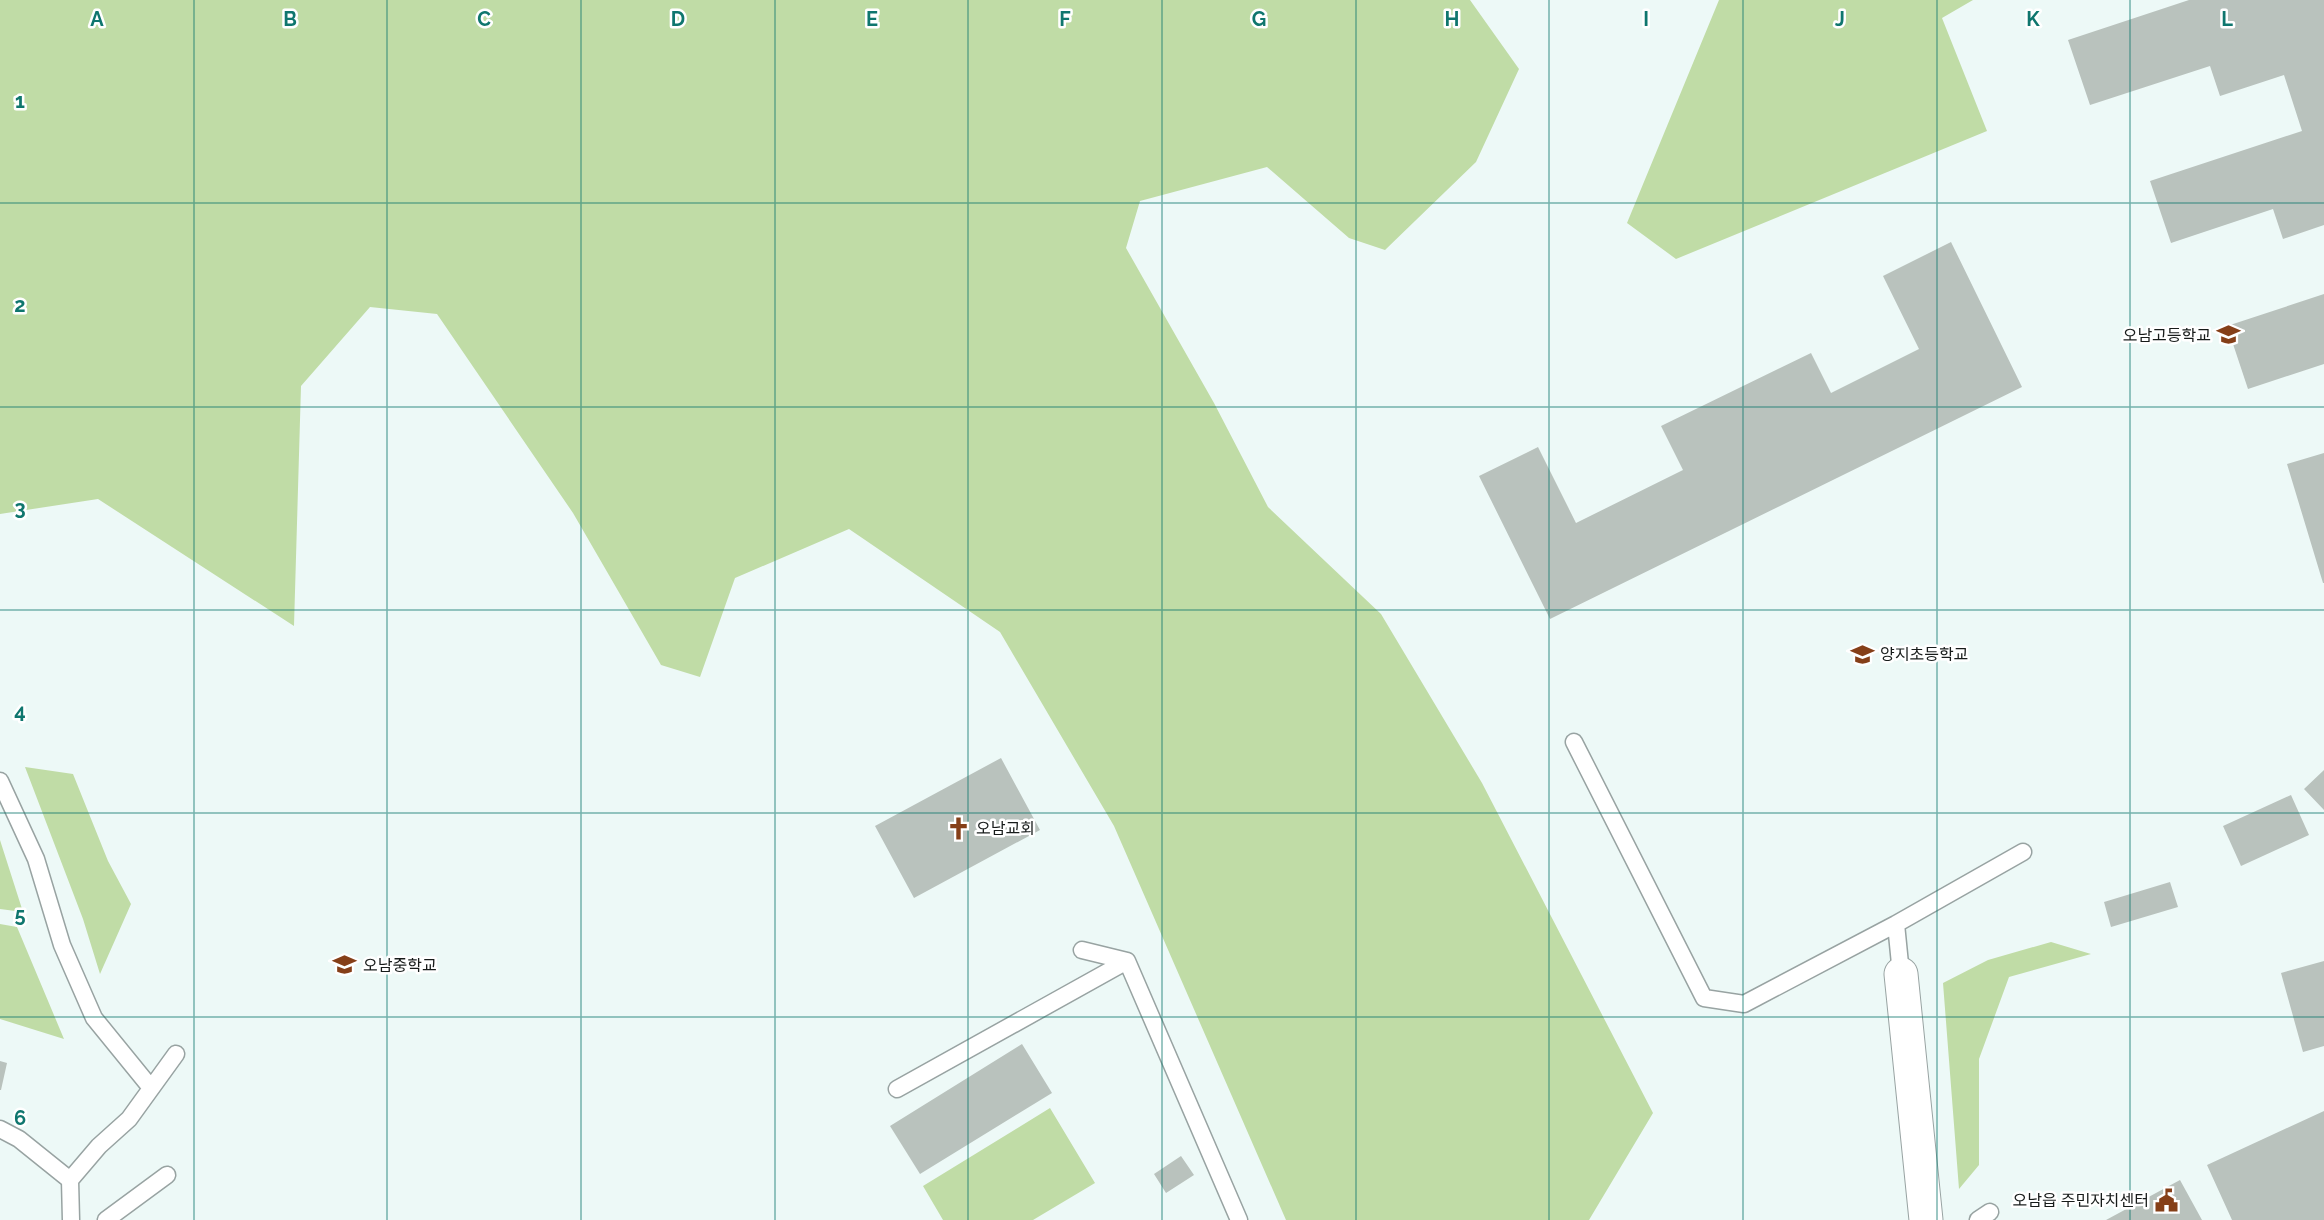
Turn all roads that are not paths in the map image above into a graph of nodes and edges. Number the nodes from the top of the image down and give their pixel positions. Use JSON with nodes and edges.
{"nodes":[{"id":1,"x":1574,"y":742,"type":"dead end"},
{"id":2,"x":0,"y":782,"type":"edge"},
{"id":3,"x":2023,"y":852,"type":"dead end"},
{"id":4,"x":1896,"y":924,"type":"junction"},
{"id":5,"x":1082,"y":950,"type":"dead end"},
{"id":6,"x":1127,"y":961,"type":"junction"},
{"id":7,"x":1900,"y":974,"type":"joint"},
{"id":8,"x":176,"y":1054,"type":"dead end"},
{"id":9,"x":152,"y":1088,"type":"junction"},
{"id":10,"x":897,"y":1089,"type":"dead end"},
{"id":11,"x":0,"y":1129,"type":"edge"},
{"id":12,"x":167,"y":1175,"type":"dead end"},
{"id":13,"x":70,"y":1180,"type":"junction"},
{"id":14,"x":71,"y":1220,"type":"edge"},
{"id":15,"x":106,"y":1220,"type":"edge"},
{"id":16,"x":1239,"y":1220,"type":"edge"},
{"id":17,"x":1926,"y":1220,"type":"edge"}],
"edges":[{"from":1,"to":4,"type":"lane"},
{"from":2,"to":9,"type":"lane"},
{"from":3,"to":4,"type":"lane"},
{"from":4,"to":7,"type":"lane"},
{"from":5,"to":6,"type":"lane"},
{"from":6,"to":10,"type":"lane"},
{"from":6,"to":16,"type":"lane"},
{"from":7,"to":17,"type":"street"},
{"from":8,"to":9,"type":"lane"},
{"from":9,"to":13,"type":"lane"},
{"from":11,"to":13,"type":"lane"},
{"from":12,"to":15,"type":"lane"},
{"from":13,"to":14,"type":"lane"}]}
